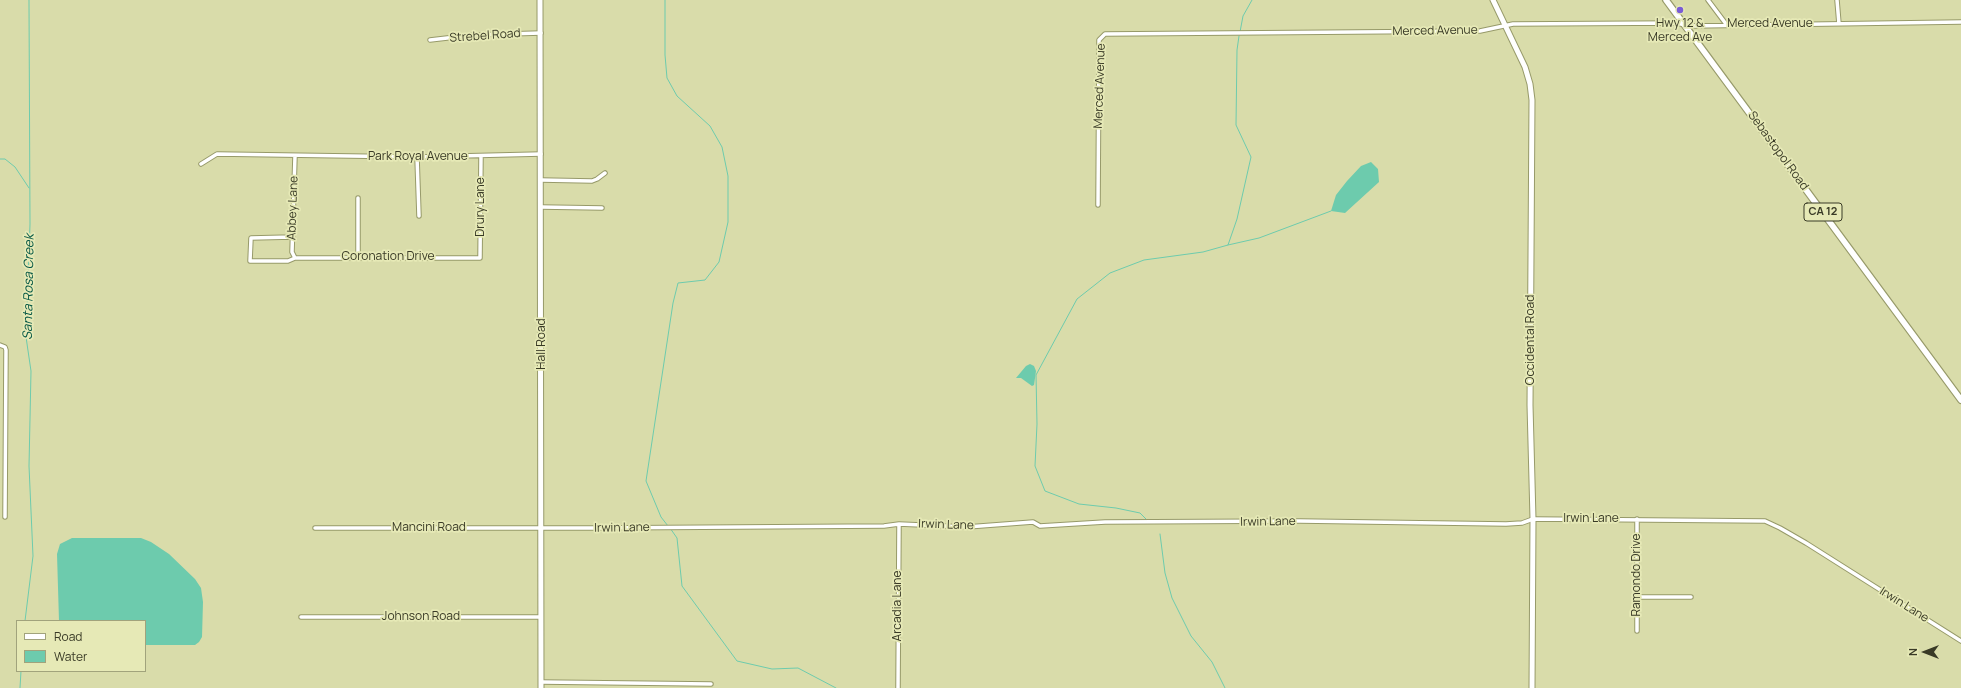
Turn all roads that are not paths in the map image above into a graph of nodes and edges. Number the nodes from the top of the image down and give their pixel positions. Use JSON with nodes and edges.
{"nodes":[{"id":1,"x":540,"y":0,"type":"edge"},
{"id":2,"x":1493,"y":0,"type":"edge"},
{"id":3,"x":1666,"y":0,"type":"edge"},
{"id":4,"x":1708,"y":0,"type":"edge"},
{"id":5,"x":1837,"y":0,"type":"edge"},
{"id":6,"x":1961,"y":22,"type":"edge"},
{"id":7,"x":1684,"y":24,"type":"junction"},
{"id":8,"x":1726,"y":24,"type":"junction"},
{"id":9,"x":1839,"y":24,"type":"junction"},
{"id":10,"x":1505,"y":25,"type":"junction"},
{"id":11,"x":541,"y":33,"type":"junction"},
{"id":12,"x":430,"y":40,"type":"dead end"},
{"id":13,"x":541,"y":154,"type":"junction"},
{"id":14,"x":295,"y":156,"type":"junction"},
{"id":15,"x":481,"y":156,"type":"junction"},
{"id":16,"x":418,"y":157,"type":"junction"},
{"id":17,"x":201,"y":164,"type":"dead end"},
{"id":18,"x":605,"y":173,"type":"dead end"},
{"id":19,"x":541,"y":180,"type":"junction"},
{"id":20,"x":358,"y":198,"type":"dead end"},
{"id":21,"x":1098,"y":205,"type":"dead end"},
{"id":22,"x":542,"y":208,"type":"junction"},
{"id":23,"x":602,"y":208,"type":"dead end"},
{"id":24,"x":419,"y":216,"type":"dead end"},
{"id":25,"x":292,"y":237,"type":"junction"},
{"id":26,"x":358,"y":257,"type":"junction"},
{"id":27,"x":295,"y":258,"type":"junction"},
{"id":28,"x":480,"y":258,"type":"joint"},
{"id":29,"x":0,"y":346,"type":"edge"},
{"id":30,"x":1961,"y":400,"type":"edge"},
{"id":31,"x":5,"y":518,"type":"dead end"},
{"id":32,"x":1533,"y":519,"type":"junction"},
{"id":33,"x":1637,"y":519,"type":"junction"},
{"id":34,"x":899,"y":524,"type":"junction"},
{"id":35,"x":316,"y":528,"type":"dead end"},
{"id":36,"x":542,"y":528,"type":"junction"},
{"id":37,"x":1637,"y":597,"type":"junction"},
{"id":38,"x":1691,"y":597,"type":"dead end"},
{"id":39,"x":301,"y":617,"type":"dead end"},
{"id":40,"x":541,"y":617,"type":"junction"},
{"id":41,"x":1637,"y":631,"type":"dead end"},
{"id":42,"x":1961,"y":641,"type":"edge"},
{"id":43,"x":541,"y":682,"type":"junction"},
{"id":44,"x":655,"y":683,"type":"junction"},
{"id":45,"x":711,"y":684,"type":"dead end"},
{"id":46,"x":541,"y":688,"type":"edge"},
{"id":47,"x":663,"y":688,"type":"edge"},
{"id":48,"x":898,"y":688,"type":"edge"},
{"id":49,"x":1532,"y":688,"type":"edge"}],
"edges":[{"from":1,"to":11,"type":"street","name":"Hall Road"},
{"from":2,"to":10,"type":"street","name":"Occidental Road"},
{"from":3,"to":7,"type":"main road","name":"Sebastopol Road","number":"CA 12"},
{"from":4,"to":8,"type":"street"},
{"from":5,"to":9,"type":"street"},
{"from":6,"to":9,"type":"street","name":"Merced Avenue"},
{"from":7,"to":8,"type":"street","name":"Merced Avenue"},
{"from":7,"to":10,"type":"street","name":"Merced Avenue"},
{"from":7,"to":30,"type":"main road","name":"Sebastopol Road","number":"CA 12"},
{"from":8,"to":9,"type":"street","name":"Merced Avenue"},
{"from":10,"to":21,"type":"street","name":"Merced Avenue"},
{"from":10,"to":32,"type":"street","name":"Occidental Road"},
{"from":11,"to":12,"type":"street","name":"Strebel Road"},
{"from":11,"to":13,"type":"street","name":"Hall Road"},
{"from":13,"to":15,"type":"street","name":"Park Royal Avenue"},
{"from":13,"to":19,"type":"street","name":"Hall Road"},
{"from":14,"to":16,"type":"street","name":"Park Royal Avenue"},
{"from":14,"to":17,"type":"street","name":"Park Royal Avenue"},
{"from":14,"to":25,"type":"street","name":"Abbey Lane"},
{"from":15,"to":16,"type":"street","name":"Park Royal Avenue"},
{"from":15,"to":28,"type":"street","name":"Drury Lane"},
{"from":16,"to":24,"type":"street"},
{"from":18,"to":19,"type":"street"},
{"from":19,"to":22,"type":"street","name":"Hall Road"},
{"from":20,"to":26,"type":"street"},
{"from":22,"to":23,"type":"street"},
{"from":22,"to":36,"type":"street","name":"Hall Road"},
{"from":25,"to":27,"type":"street","name":"Abbey Lane"},
{"from":25,"to":27,"type":"street","name":"Coronation Drive"},
{"from":26,"to":27,"type":"street","name":"Coronation Drive"},
{"from":26,"to":28,"type":"street","name":"Coronation Drive"},
{"from":29,"to":31,"type":"street"},
{"from":32,"to":33,"type":"street","name":"Irwin Lane"},
{"from":32,"to":34,"type":"street","name":"Irwin Lane"},
{"from":32,"to":49,"type":"street","name":"Occidental Road"},
{"from":33,"to":37,"type":"street","name":"Ramondo Drive"},
{"from":33,"to":42,"type":"street","name":"Irwin Lane"},
{"from":34,"to":36,"type":"street","name":"Irwin Lane"},
{"from":34,"to":48,"type":"street","name":"Arcadia Lane"},
{"from":35,"to":36,"type":"street","name":"Mancini Road"},
{"from":36,"to":40,"type":"street","name":"Hall Road"},
{"from":37,"to":38,"type":"street"},
{"from":37,"to":41,"type":"street","name":"Ramondo Drive"},
{"from":39,"to":40,"type":"street","name":"Johnson Road"},
{"from":40,"to":43,"type":"street","name":"Hall Road"},
{"from":43,"to":44,"type":"street"},
{"from":43,"to":46,"type":"street","name":"Hall Road"},
{"from":44,"to":45,"type":"street"},
{"from":44,"to":47,"type":"street"}]}
